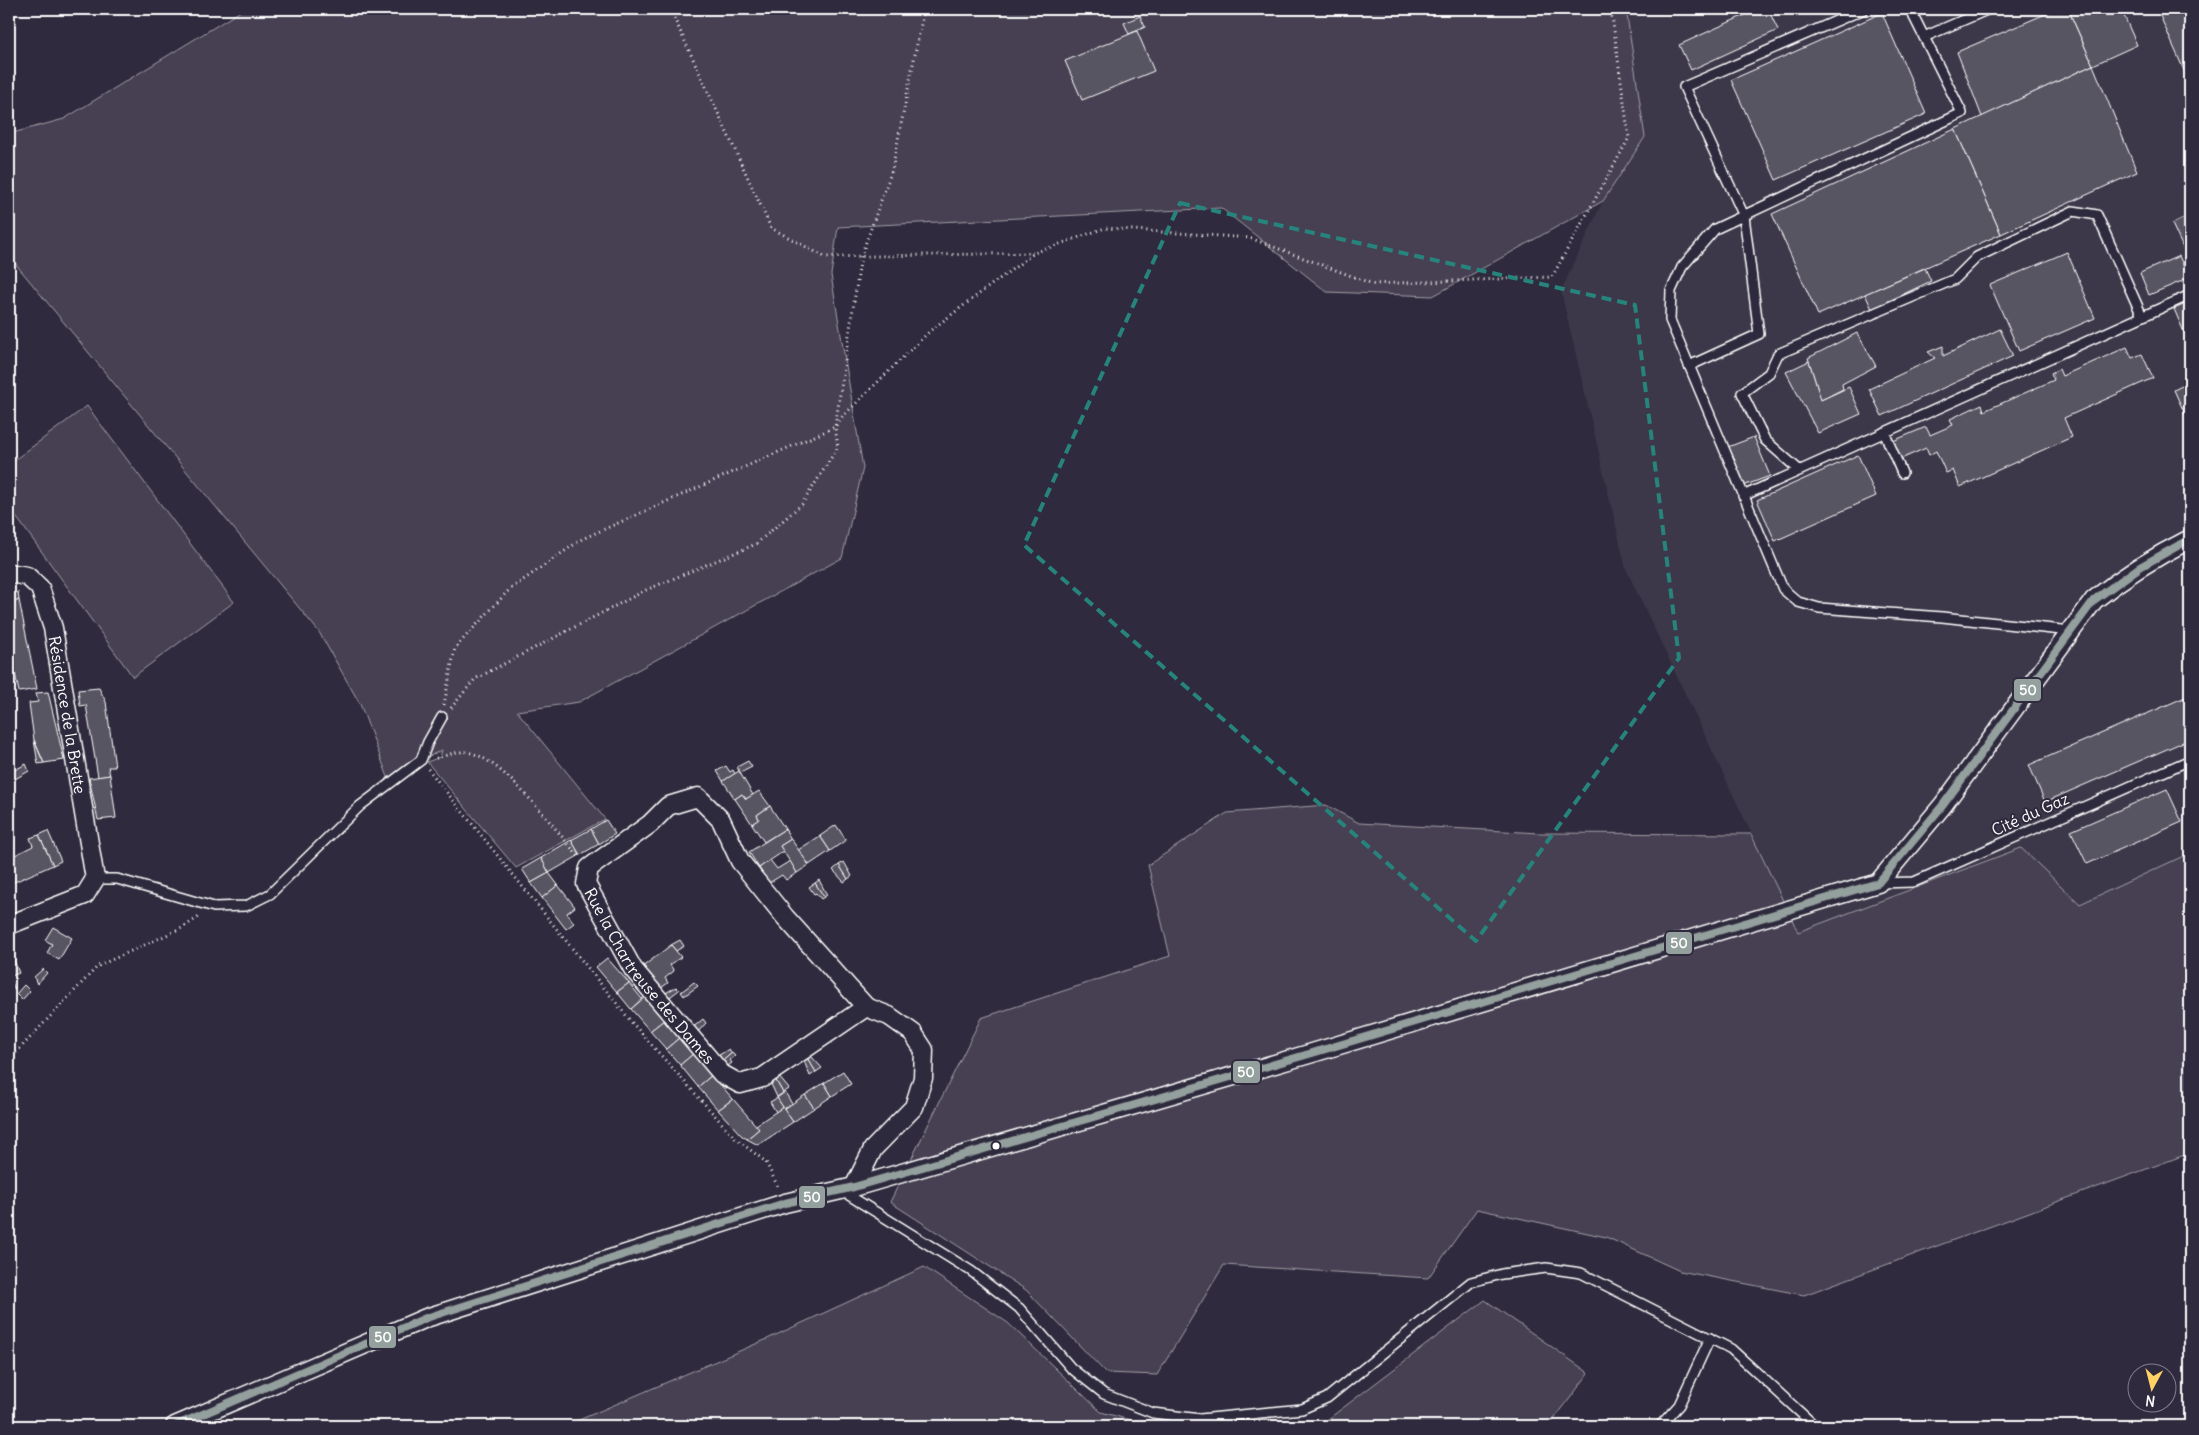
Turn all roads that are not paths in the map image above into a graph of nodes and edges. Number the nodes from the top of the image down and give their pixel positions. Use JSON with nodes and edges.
{"nodes":[{"id":1,"x":1864,"y":9,"type":"edge"},
{"id":2,"x":1910,"y":9,"type":"edge"},
{"id":3,"x":1988,"y":9,"type":"edge"},
{"id":4,"x":1924,"y":37,"type":"junction"},
{"id":5,"x":1744,"y":216,"type":"junction"},
{"id":6,"x":2190,"y":295,"type":"edge"},
{"id":7,"x":2142,"y":316,"type":"junction"},
{"id":8,"x":1689,"y":366,"type":"junction"},
{"id":9,"x":1884,"y":432,"type":"junction"},
{"id":10,"x":1799,"y":470,"type":"junction"},
{"id":11,"x":1902,"y":473,"type":"dead end"},
{"id":12,"x":1743,"y":496,"type":"junction"},
{"id":13,"x":2190,"y":539,"type":"edge"},
{"id":14,"x":9,"y":573,"type":"edge"},
{"id":15,"x":2071,"y":631,"type":"junction"},
{"id":16,"x":442,"y":718,"type":"road end"},
{"id":17,"x":2190,"y":760,"type":"edge"},
{"id":18,"x":95,"y":878,"type":"junction"},
{"id":19,"x":1878,"y":883,"type":"junction"},
{"id":20,"x":9,"y":926,"type":"edge"},
{"id":21,"x":866,"y":1007,"type":"junction"},
{"id":22,"x":848,"y":1189,"type":"junction"},
{"id":23,"x":1710,"y":1338,"type":"junction"},
{"id":24,"x":175,"y":1426,"type":"edge"},
{"id":25,"x":1660,"y":1426,"type":"edge"},
{"id":26,"x":1815,"y":1426,"type":"edge"}],
"edges":[{"from":1,"to":5,"type":"lane"},
{"from":2,"to":4,"type":"lane"},
{"from":3,"to":4,"type":"lane"},
{"from":4,"to":5,"type":"lane"},
{"from":5,"to":8,"type":"lane"},
{"from":5,"to":8,"type":"lane"},
{"from":6,"to":7,"type":"lane"},
{"from":7,"to":9,"type":"lane"},
{"from":7,"to":10,"type":"lane"},
{"from":8,"to":12,"type":"lane"},
{"from":9,"to":10,"type":"lane"},
{"from":9,"to":11,"type":"lane"},
{"from":10,"to":12,"type":"lane"},
{"from":12,"to":15,"type":"lane"},
{"from":13,"to":15,"type":"street"},
{"from":14,"to":18,"type":"street","name":"Résidence de la Brette"},
{"from":15,"to":19,"type":"street"},
{"from":16,"to":18,"type":"lane"},
{"from":17,"to":19,"type":"lane","name":"Cité du Gaz"},
{"from":18,"to":20,"type":"street"},
{"from":19,"to":22,"type":"street"},
{"from":21,"to":21,"type":"street","name":"Rue la Chartreuse des Dames"},
{"from":21,"to":22,"type":"street"},
{"from":22,"to":23,"type":"lane"},
{"from":22,"to":24,"type":"street"},
{"from":23,"to":25,"type":"lane"},
{"from":23,"to":26,"type":"lane"}]}
